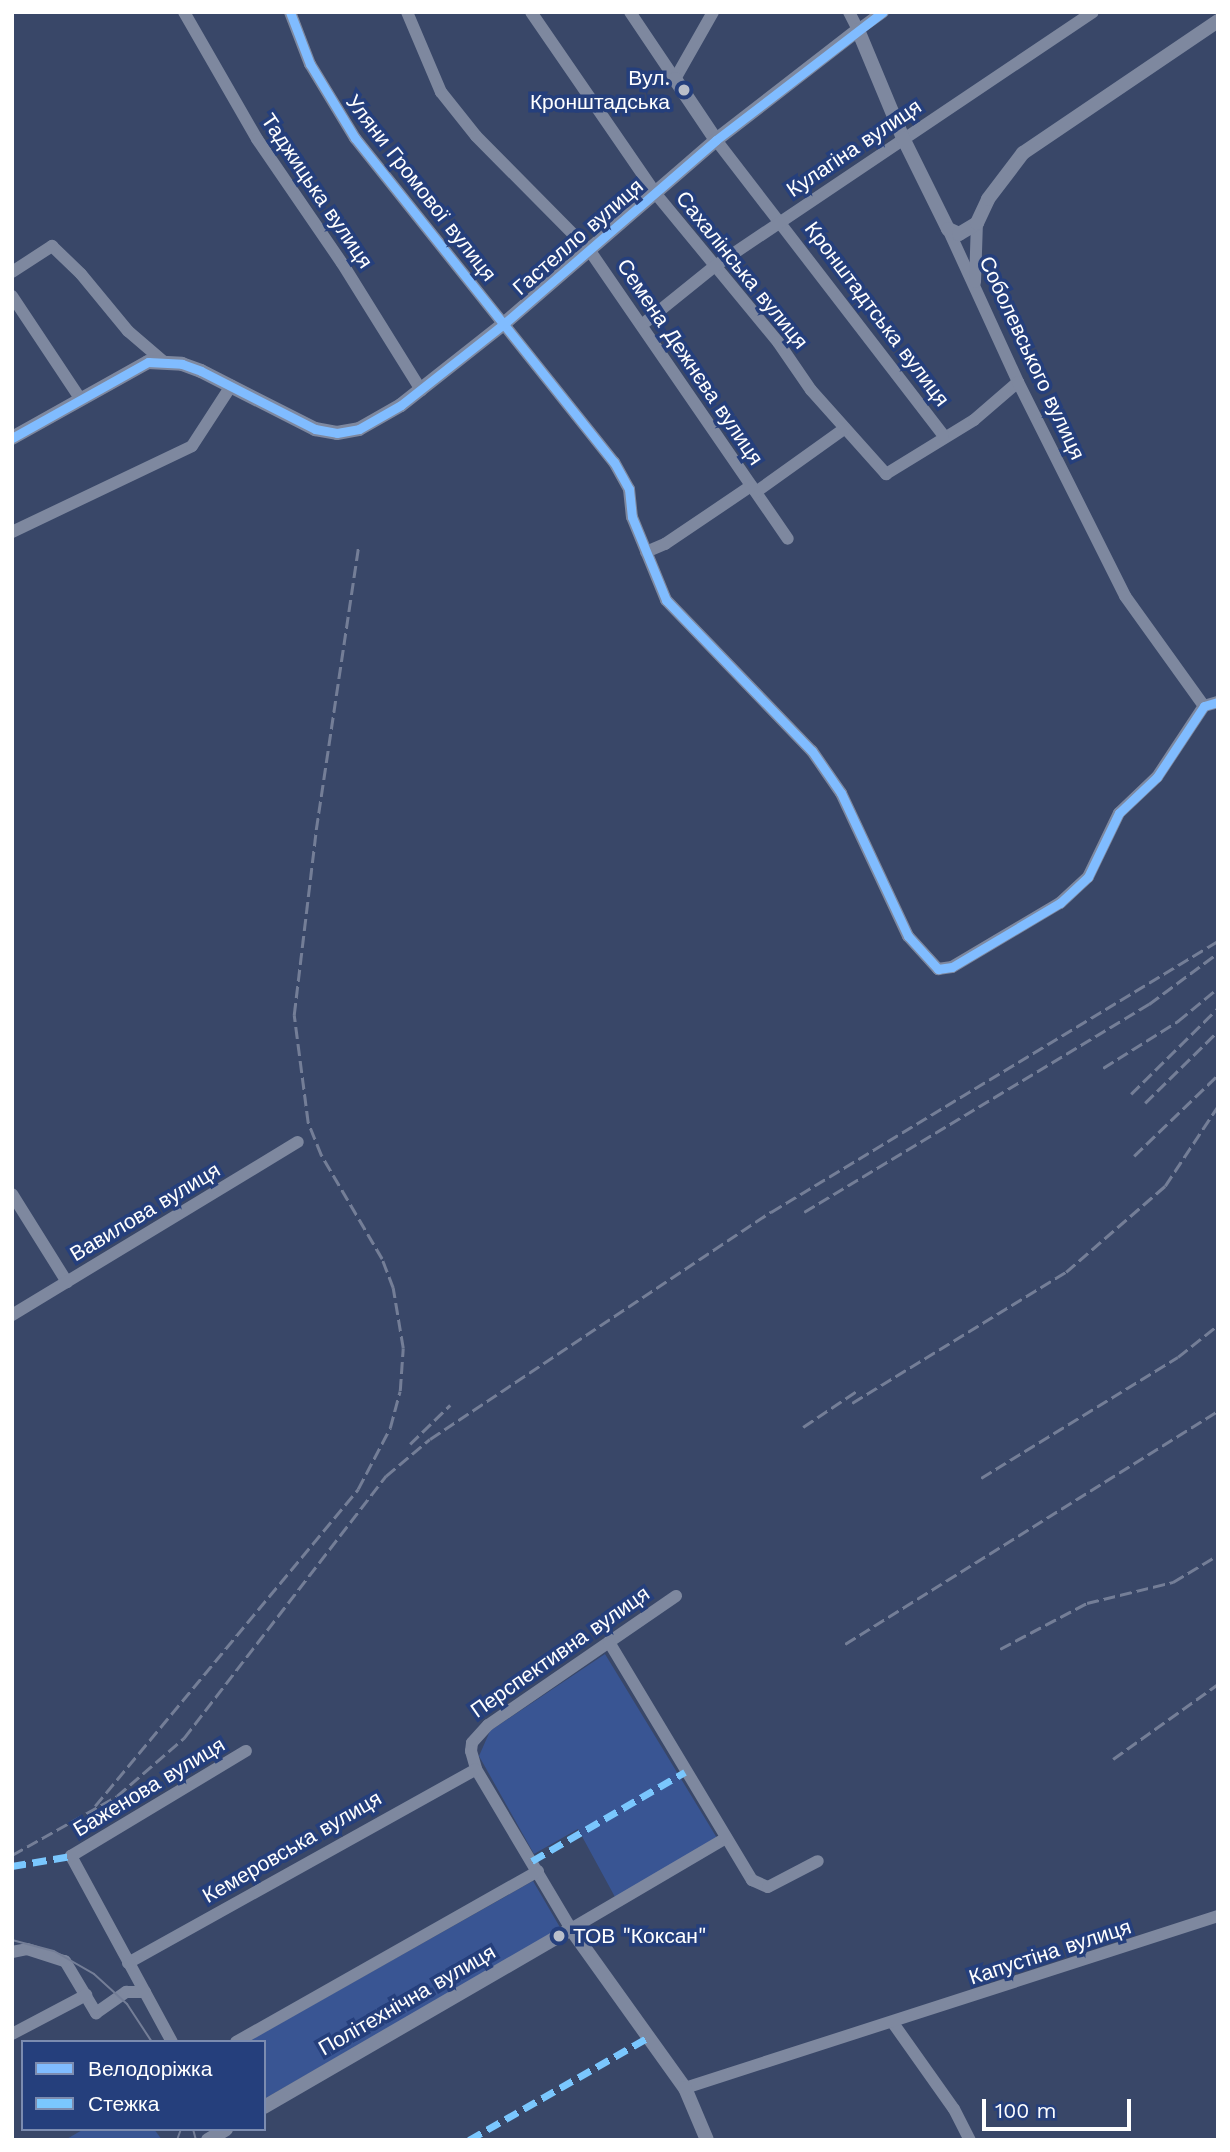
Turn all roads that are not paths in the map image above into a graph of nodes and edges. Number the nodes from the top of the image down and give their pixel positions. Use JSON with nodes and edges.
{"nodes":[{"id":1,"x":184,"y":12,"type":"edge"},
{"id":2,"x":290,"y":12,"type":"edge"},
{"id":3,"x":407,"y":12,"type":"edge"},
{"id":4,"x":531,"y":12,"type":"edge"},
{"id":5,"x":630,"y":12,"type":"edge"},
{"id":6,"x":713,"y":12,"type":"edge"},
{"id":7,"x":849,"y":12,"type":"edge"},
{"id":8,"x":883,"y":12,"type":"edge"},
{"id":9,"x":1093,"y":12,"type":"edge"},
{"id":10,"x":1218,"y":21,"type":"edge"},
{"id":11,"x":858,"y":30,"type":"junction"},
{"id":12,"x":675,"y":79,"type":"junction"},
{"id":13,"x":903,"y":138,"type":"junction"},
{"id":14,"x":716,"y":140,"type":"junction"},
{"id":15,"x":656,"y":194,"type":"junction"},
{"id":16,"x":781,"y":223,"type":"junction"},
{"id":17,"x":977,"y":223,"type":"junction"},
{"id":18,"x":948,"y":229,"type":"junction"},
{"id":19,"x":590,"y":251,"type":"junction"},
{"id":20,"x":715,"y":266,"type":"junction"},
{"id":21,"x":12,"y":272,"type":"edge"},
{"id":22,"x":975,"y":283,"type":"junction"},
{"id":23,"x":12,"y":296,"type":"edge"},
{"id":24,"x":506,"y":322,"type":"junction"},
{"id":25,"x":643,"y":324,"type":"junction"},
{"id":26,"x":164,"y":362,"type":"junction"},
{"id":27,"x":1018,"y":383,"type":"junction"},
{"id":28,"x":231,"y":386,"type":"junction"},
{"id":29,"x":421,"y":390,"type":"junction"},
{"id":30,"x":79,"y":397,"type":"junction"},
{"id":31,"x":844,"y":429,"type":"junction"},
{"id":32,"x":943,"y":435,"type":"junction"},
{"id":33,"x":12,"y":438,"type":"edge"},
{"id":34,"x":754,"y":489,"type":"junction"},
{"id":35,"x":12,"y":532,"type":"edge"},
{"id":36,"x":788,"y":539,"type":"dead end"},
{"id":37,"x":646,"y":552,"type":"junction"},
{"id":38,"x":1218,"y":702,"type":"edge"},
{"id":39,"x":1204,"y":706,"type":"junction"},
{"id":40,"x":298,"y":1142,"type":"dead end"},
{"id":41,"x":12,"y":1194,"type":"edge"},
{"id":42,"x":67,"y":1282,"type":"junction"},
{"id":43,"x":12,"y":1315,"type":"edge"},
{"id":44,"x":676,"y":1596,"type":"dead end"},
{"id":45,"x":609,"y":1642,"type":"junction"},
{"id":46,"x":246,"y":1751,"type":"dead end"},
{"id":47,"x":476,"y":1769,"type":"junction"},
{"id":48,"x":726,"y":1838,"type":"junction"},
{"id":49,"x":818,"y":1861,"type":"dead end"},
{"id":50,"x":538,"y":1871,"type":"junction"},
{"id":51,"x":1218,"y":1916,"type":"edge"},
{"id":52,"x":571,"y":1929,"type":"junction"},
{"id":53,"x":12,"y":1952,"type":"edge"},
{"id":54,"x":128,"y":1962,"type":"junction"},
{"id":55,"x":145,"y":1992,"type":"junction"},
{"id":56,"x":86,"y":1995,"type":"junction"},
{"id":57,"x":893,"y":2023,"type":"junction"},
{"id":58,"x":12,"y":2034,"type":"edge"},
{"id":59,"x":171,"y":2040,"type":"edge"},
{"id":60,"x":240,"y":2040,"type":"edge"},
{"id":61,"x":685,"y":2088,"type":"junction"},
{"id":62,"x":266,"y":2106,"type":"edge"},
{"id":63,"x":707,"y":2140,"type":"edge"},
{"id":64,"x":970,"y":2140,"type":"edge"}],
"edges":[{"from":1,"to":29,"type":"street","name":"Таджицька вулиця"},
{"from":2,"to":24,"type":"street","name":"Уляни Громової вулиця"},
{"from":3,"to":19,"type":"street","name":"Семена Дежнєва вулиця"},
{"from":4,"to":15,"type":"street","name":"Сахалінська вулиця"},
{"from":5,"to":12,"type":"street","name":"Кронштадтська вулиця"},
{"from":6,"to":12,"type":"street"},
{"from":7,"to":11,"type":"street","name":"Соболевського вулиця"},
{"from":8,"to":11,"type":"street","name":"Гастелло вулиця"},
{"from":9,"to":13,"type":"street","name":"Кулагіна вулиця"},
{"from":10,"to":17,"type":"street"},
{"from":11,"to":13,"type":"street","name":"Соболевського вулиця"},
{"from":11,"to":14,"type":"street","name":"Гастелло вулиця"},
{"from":12,"to":14,"type":"street","name":"Кронштадтська вулиця"},
{"from":13,"to":16,"type":"street","name":"Кулагіна вулиця"},
{"from":13,"to":18,"type":"street","name":"Соболевського вулиця"},
{"from":14,"to":15,"type":"street","name":"Гастелло вулиця"},
{"from":14,"to":16,"type":"street","name":"Кронштадтська вулиця"},
{"from":15,"to":19,"type":"street","name":"Гастелло вулиця"},
{"from":15,"to":20,"type":"street","name":"Сахалінська вулиця"},
{"from":16,"to":20,"type":"street","name":"Кулагіна вулиця"},
{"from":16,"to":32,"type":"street","name":"Кронштадтська вулиця"},
{"from":17,"to":18,"type":"street"},
{"from":17,"to":22,"type":"street"},
{"from":18,"to":22,"type":"street","name":"Соболевського вулиця"},
{"from":19,"to":24,"type":"street","name":"Гастелло вулиця"},
{"from":19,"to":25,"type":"street","name":"Семена Дежнєва вулиця"},
{"from":20,"to":25,"type":"street","name":"Кулагіна вулиця"},
{"from":20,"to":31,"type":"street","name":"Сахалінська вулиця"},
{"from":21,"to":26,"type":"street"},
{"from":22,"to":27,"type":"street","name":"Соболевського вулиця"},
{"from":23,"to":30,"type":"street"},
{"from":24,"to":29,"type":"street","name":"Гастелло вулиця"},
{"from":24,"to":37,"type":"street","name":"Уляни Громової вулиця"},
{"from":25,"to":34,"type":"street","name":"Семена Дежнєва вулиця"},
{"from":26,"to":28,"type":"street","name":"Гастелло вулиця"},
{"from":26,"to":30,"type":"street"},
{"from":27,"to":32,"type":"street"},
{"from":27,"to":39,"type":"street","name":"Соболевського вулиця"},
{"from":28,"to":29,"type":"street","name":"Гастелло вулиця"},
{"from":28,"to":35,"type":"street"},
{"from":30,"to":33,"type":"street"},
{"from":31,"to":32,"type":"street","name":"Сахалінська вулиця"},
{"from":31,"to":34,"type":"street"},
{"from":34,"to":36,"type":"street","name":"Семена Дежнєва вулиця"},
{"from":34,"to":37,"type":"street"},
{"from":37,"to":39,"type":"street","name":"Уляни Громової вулиця"},
{"from":38,"to":39,"type":"street"},
{"from":40,"to":42,"type":"street","name":"Вавилова вулиця"},
{"from":41,"to":42,"type":"street"},
{"from":42,"to":43,"type":"street","name":"Вавилова вулиця"},
{"from":44,"to":45,"type":"street","name":"Перспективна вулиця"},
{"from":45,"to":47,"type":"street","name":"Перспективна вулиця"},
{"from":45,"to":48,"type":"street"},
{"from":46,"to":54,"type":"street","name":"Баженова вулиця"},
{"from":47,"to":50,"type":"street"},
{"from":47,"to":54,"type":"street","name":"Кемеровська вулиця"},
{"from":48,"to":49,"type":"street"},
{"from":48,"to":52,"type":"street"},
{"from":50,"to":52,"type":"street"},
{"from":50,"to":60,"type":"street"},
{"from":51,"to":57,"type":"street","name":"Капустіна вулиця"},
{"from":52,"to":61,"type":"street"},
{"from":52,"to":62,"type":"street","name":"Політехнічна вулиця"},
{"from":53,"to":56,"type":"street"},
{"from":54,"to":55,"type":"street"},
{"from":55,"to":56,"type":"street"},
{"from":55,"to":59,"type":"street"},
{"from":56,"to":58,"type":"street"},
{"from":57,"to":61,"type":"street","name":"Капустіна вулиця"},
{"from":57,"to":64,"type":"street"},
{"from":61,"to":63,"type":"street"}]}
